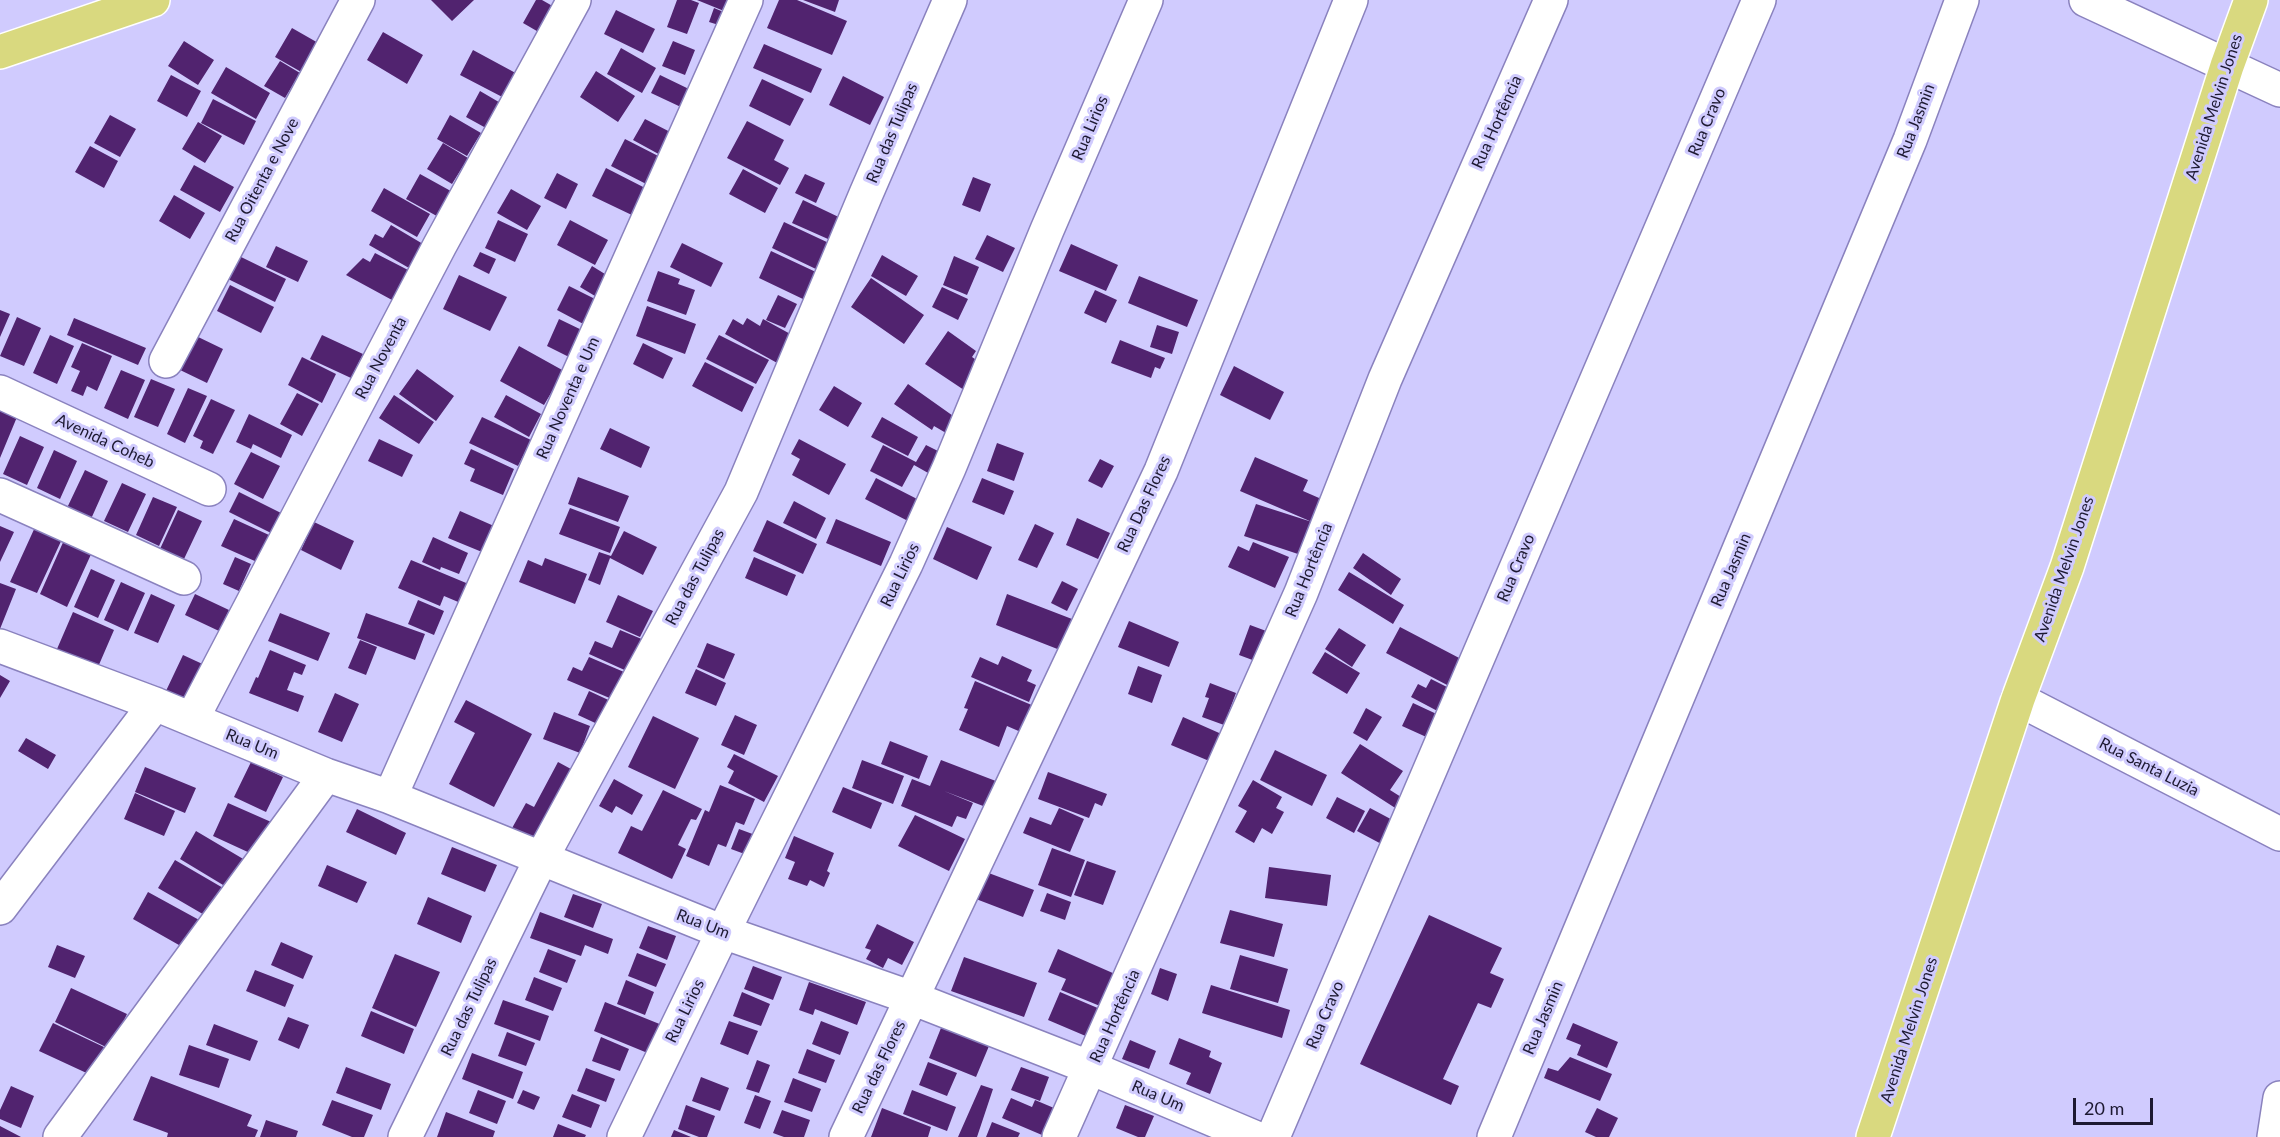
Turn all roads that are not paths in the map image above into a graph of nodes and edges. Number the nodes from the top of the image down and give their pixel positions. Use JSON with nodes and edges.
{"nodes":[{"id":1,"x":153,"y":0,"type":"edge"},
{"id":2,"x":358,"y":0,"type":"edge"},
{"id":3,"x":574,"y":0,"type":"edge"},
{"id":4,"x":746,"y":0,"type":"edge"},
{"id":5,"x":950,"y":0,"type":"edge"},
{"id":6,"x":1146,"y":0,"type":"edge"},
{"id":7,"x":1351,"y":0,"type":"edge"},
{"id":8,"x":1551,"y":0,"type":"edge"},
{"id":9,"x":1759,"y":0,"type":"edge"},
{"id":10,"x":1962,"y":0,"type":"edge"},
{"id":11,"x":2086,"y":0,"type":"edge"},
{"id":12,"x":2251,"y":0,"type":"edge"},
{"id":13,"x":0,"y":52,"type":"edge"},
{"id":14,"x":2227,"y":66,"type":"junction"},
{"id":15,"x":2280,"y":90,"type":"edge"},
{"id":16,"x":166,"y":361,"type":"dead end"},
{"id":17,"x":0,"y":392,"type":"edge"},
{"id":18,"x":209,"y":489,"type":"dead end"},
{"id":19,"x":0,"y":495,"type":"edge"},
{"id":20,"x":184,"y":578,"type":"dead end"},
{"id":21,"x":0,"y":646,"type":"edge"},
{"id":22,"x":2018,"y":699,"type":"junction"},
{"id":23,"x":155,"y":704,"type":"junction"},
{"id":24,"x":192,"y":719,"type":"junction"},
{"id":25,"x":326,"y":775,"type":"junction"},
{"id":26,"x":390,"y":797,"type":"junction"},
{"id":27,"x":2279,"y":830,"type":"edge"},
{"id":28,"x":541,"y":859,"type":"junction"},
{"id":29,"x":0,"y":908,"type":"edge"},
{"id":30,"x":723,"y":932,"type":"junction"},
{"id":31,"x":912,"y":998,"type":"junction"},
{"id":32,"x":1091,"y":1068,"type":"junction"},
{"id":33,"x":2280,"y":1098,"type":"edge"},
{"id":34,"x":60,"y":1137,"type":"edge"},
{"id":35,"x":405,"y":1137,"type":"edge"},
{"id":36,"x":624,"y":1137,"type":"edge"},
{"id":37,"x":846,"y":1137,"type":"edge"},
{"id":38,"x":1059,"y":1137,"type":"edge"},
{"id":39,"x":1254,"y":1137,"type":"edge"},
{"id":40,"x":1273,"y":1137,"type":"edge"},
{"id":41,"x":1494,"y":1137,"type":"edge"},
{"id":42,"x":1873,"y":1137,"type":"edge"},
{"id":43,"x":2274,"y":1137,"type":"edge"}],
"edges":[{"from":1,"to":13,"type":"main road"},
{"from":2,"to":16,"type":"street","name":"Rua Oitenta e Nove"},
{"from":3,"to":24,"type":"street","name":"Rua Noventa"},
{"from":4,"to":26,"type":"street","name":"Rua Noventa e Um"},
{"from":5,"to":28,"type":"street","name":"Rua das Tulipas"},
{"from":6,"to":30,"type":"street","name":"Rua Lirios"},
{"from":7,"to":31,"type":"street","name":"Rua Das Flores"},
{"from":8,"to":32,"type":"street","name":"Rua Hortência"},
{"from":9,"to":40,"type":"street","name":"Rua Cravo"},
{"from":10,"to":41,"type":"street","name":"Rua Jasmin"},
{"from":11,"to":14,"type":"street"},
{"from":12,"to":14,"type":"main road","name":"Avenida Melvin Jones"},
{"from":14,"to":15,"type":"street"},
{"from":14,"to":22,"type":"main road","name":"Avenida Melvin Jones"},
{"from":17,"to":18,"type":"street","name":"Avenida Coheb"},
{"from":19,"to":20,"type":"street"},
{"from":21,"to":23,"type":"street","name":"Rua Um"},
{"from":22,"to":27,"type":"street","name":"Rua Santa Luzia"},
{"from":22,"to":42,"type":"main road","name":"Avenida Melvin Jones"},
{"from":23,"to":24,"type":"street","name":"Rua Um"},
{"from":23,"to":29,"type":"street"},
{"from":24,"to":25,"type":"street","name":"Rua Um"},
{"from":25,"to":26,"type":"street","name":"Rua Um"},
{"from":25,"to":34,"type":"street"},
{"from":26,"to":28,"type":"street","name":"Rua Um"},
{"from":28,"to":30,"type":"street","name":"Rua Um"},
{"from":28,"to":35,"type":"street","name":"Rua das Tulipas"},
{"from":30,"to":31,"type":"street","name":"Rua Um"},
{"from":30,"to":36,"type":"street","name":"Rua Lirios"},
{"from":31,"to":32,"type":"street","name":"Rua Um"},
{"from":31,"to":37,"type":"street","name":"Rua das Flores"},
{"from":32,"to":38,"type":"street","name":"Rua Hortência"},
{"from":32,"to":39,"type":"street","name":"Rua Um"},
{"from":33,"to":43,"type":"street"}]}
